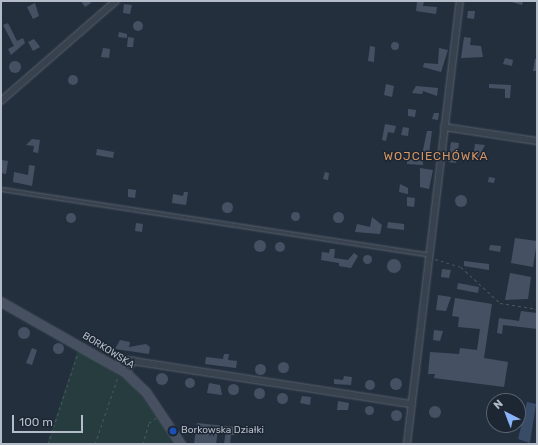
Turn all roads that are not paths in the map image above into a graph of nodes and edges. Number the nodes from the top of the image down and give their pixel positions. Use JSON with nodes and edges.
{"nodes":[{"id":1,"x":116,"y":1,"type":"edge"},
{"id":2,"x":460,"y":1,"type":"edge"},
{"id":3,"x":1,"y":101,"type":"edge"},
{"id":4,"x":444,"y":126,"type":"junction"},
{"id":5,"x":537,"y":141,"type":"edge"},
{"id":6,"x":1,"y":189,"type":"edge"},
{"id":7,"x":430,"y":257,"type":"junction"},
{"id":8,"x":1,"y":302,"type":"edge"},
{"id":9,"x":120,"y":359,"type":"dead end"},
{"id":10,"x":133,"y":361,"type":"junction"},
{"id":11,"x":123,"y":375,"type":"junction"},
{"id":12,"x":412,"y":404,"type":"junction"},
{"id":13,"x":181,"y":444,"type":"edge"},
{"id":14,"x":407,"y":444,"type":"edge"}],
"edges":[{"from":1,"to":3,"type":"street"},
{"from":2,"to":4,"type":"street"},
{"from":4,"to":5,"type":"street"},
{"from":4,"to":7,"type":"street"},
{"from":6,"to":7,"type":"lane"},
{"from":7,"to":12,"type":"street"},
{"from":8,"to":11,"type":"street","name":"BORKOWSKA"},
{"from":9,"to":10,"type":"street"},
{"from":10,"to":11,"type":"street"},
{"from":10,"to":12,"type":"street"},
{"from":11,"to":13,"type":"street","name":"BORKOWSKA"},
{"from":12,"to":14,"type":"street"}]}
